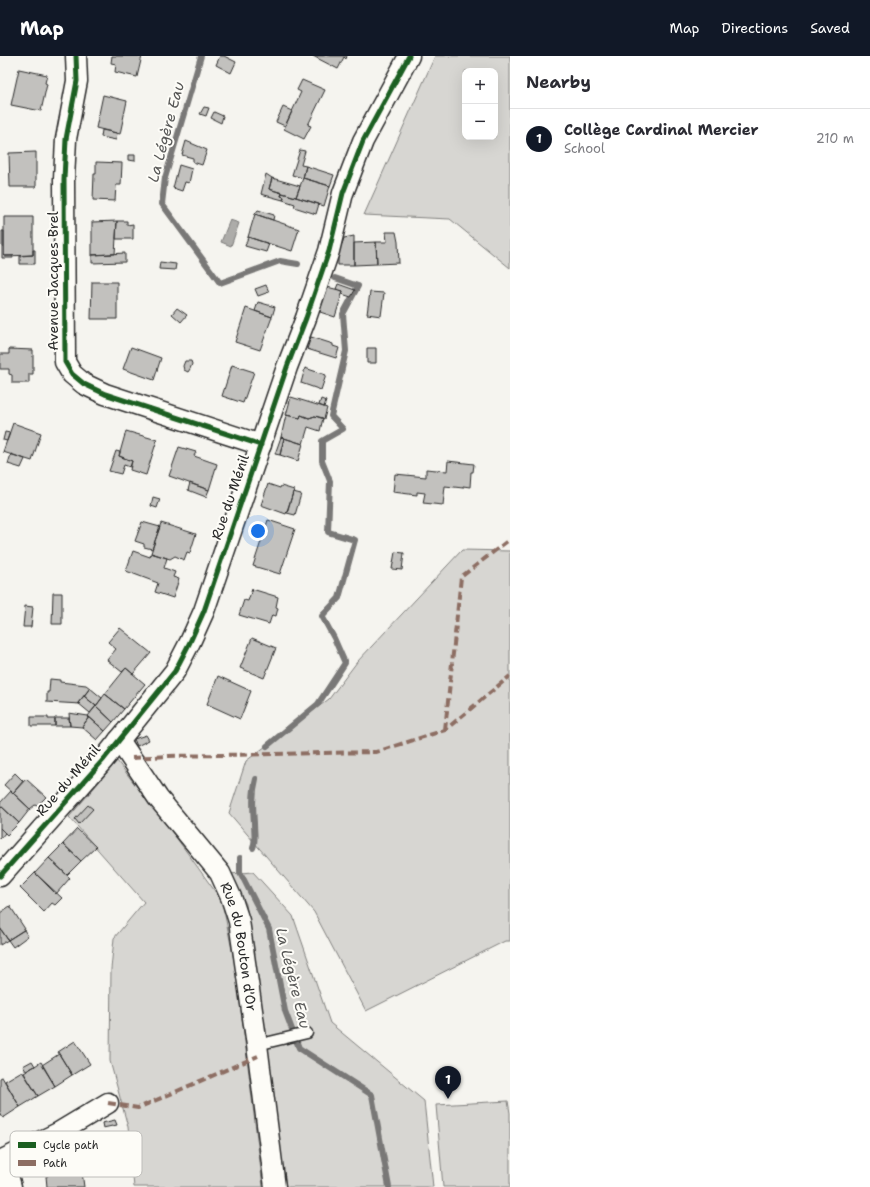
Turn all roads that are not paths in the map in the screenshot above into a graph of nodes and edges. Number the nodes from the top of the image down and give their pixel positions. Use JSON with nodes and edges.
{"nodes":[{"id":1,"x":76,"y":56,"type":"edge"},
{"id":2,"x":409,"y":56,"type":"edge"},
{"id":3,"x":261,"y":445,"type":"junction"},
{"id":4,"x":119,"y":740,"type":"junction"},
{"id":5,"x":0,"y":876,"type":"edge"},
{"id":6,"x":306,"y":1033,"type":"dead end"},
{"id":7,"x":257,"y":1045,"type":"junction"},
{"id":8,"x":108,"y":1102,"type":"dead end"},
{"id":9,"x":61,"y":1131,"type":"edge"},
{"id":10,"x":2,"y":1161,"type":"edge"},
{"id":11,"x":11,"y":1187,"type":"edge"},
{"id":12,"x":275,"y":1187,"type":"edge"}],
"edges":[{"from":1,"to":3,"type":"street","name":"Avenue Jacques Brel"},
{"from":2,"to":3,"type":"street","name":"Rue du Ménil"},
{"from":3,"to":4,"type":"street","name":"Rue du Ménil"},
{"from":4,"to":5,"type":"street","name":"Rue du Ménil"},
{"from":4,"to":7,"type":"street","name":"Rue du Bouton d'Or"},
{"from":6,"to":7,"type":"lane"},
{"from":7,"to":12,"type":"street","name":"Rue du Bouton d'Or"},
{"from":8,"to":9,"type":"street"},
{"from":10,"to":11,"type":"street"}]}
